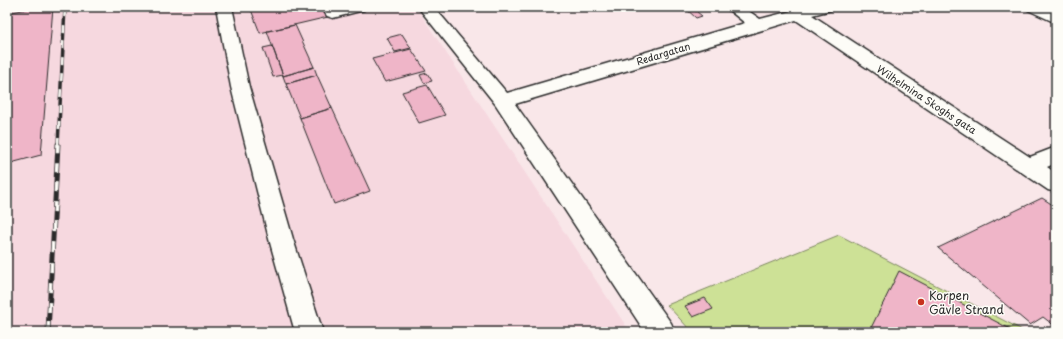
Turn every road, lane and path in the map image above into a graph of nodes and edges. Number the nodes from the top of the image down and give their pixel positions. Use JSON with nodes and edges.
{"nodes":[{"id":1,"x":224,"y":7,"type":"edge"},
{"id":2,"x":358,"y":7,"type":"edge"},
{"id":3,"x":426,"y":7,"type":"edge"},
{"id":4,"x":733,"y":7,"type":"edge"},
{"id":5,"x":825,"y":7,"type":"edge"},
{"id":6,"x":1034,"y":7,"type":"edge"},
{"id":7,"x":333,"y":13,"type":"dead end"},
{"id":8,"x":798,"y":14,"type":"junction"},
{"id":9,"x":1056,"y":18,"type":"edge"},
{"id":10,"x":757,"y":25,"type":"junction"},
{"id":11,"x":503,"y":101,"type":"junction"},
{"id":12,"x":1056,"y":154,"type":"edge"},
{"id":13,"x":1029,"y":166,"type":"junction"},
{"id":14,"x":1056,"y":184,"type":"edge"},
{"id":15,"x":309,"y":332,"type":"edge"},
{"id":16,"x":661,"y":332,"type":"edge"}],
"edges":[{"from":1,"to":15,"type":"street"},
{"from":2,"to":7,"type":"street"},
{"from":3,"to":11,"type":"street"},
{"from":4,"to":10,"type":"street"},
{"from":5,"to":8,"type":"street","name":"Redargatan"},
{"from":6,"to":9,"type":"street"},
{"from":8,"to":10,"type":"street","name":"Redargatan"},
{"from":8,"to":13,"type":"street","name":"Wilhelmina Skoghs gata"},
{"from":10,"to":11,"type":"street","name":"Redargatan"},
{"from":11,"to":16,"type":"street"},
{"from":12,"to":13,"type":"street"},
{"from":13,"to":14,"type":"street","name":"Wilhelmina Skoghs gata"}]}
